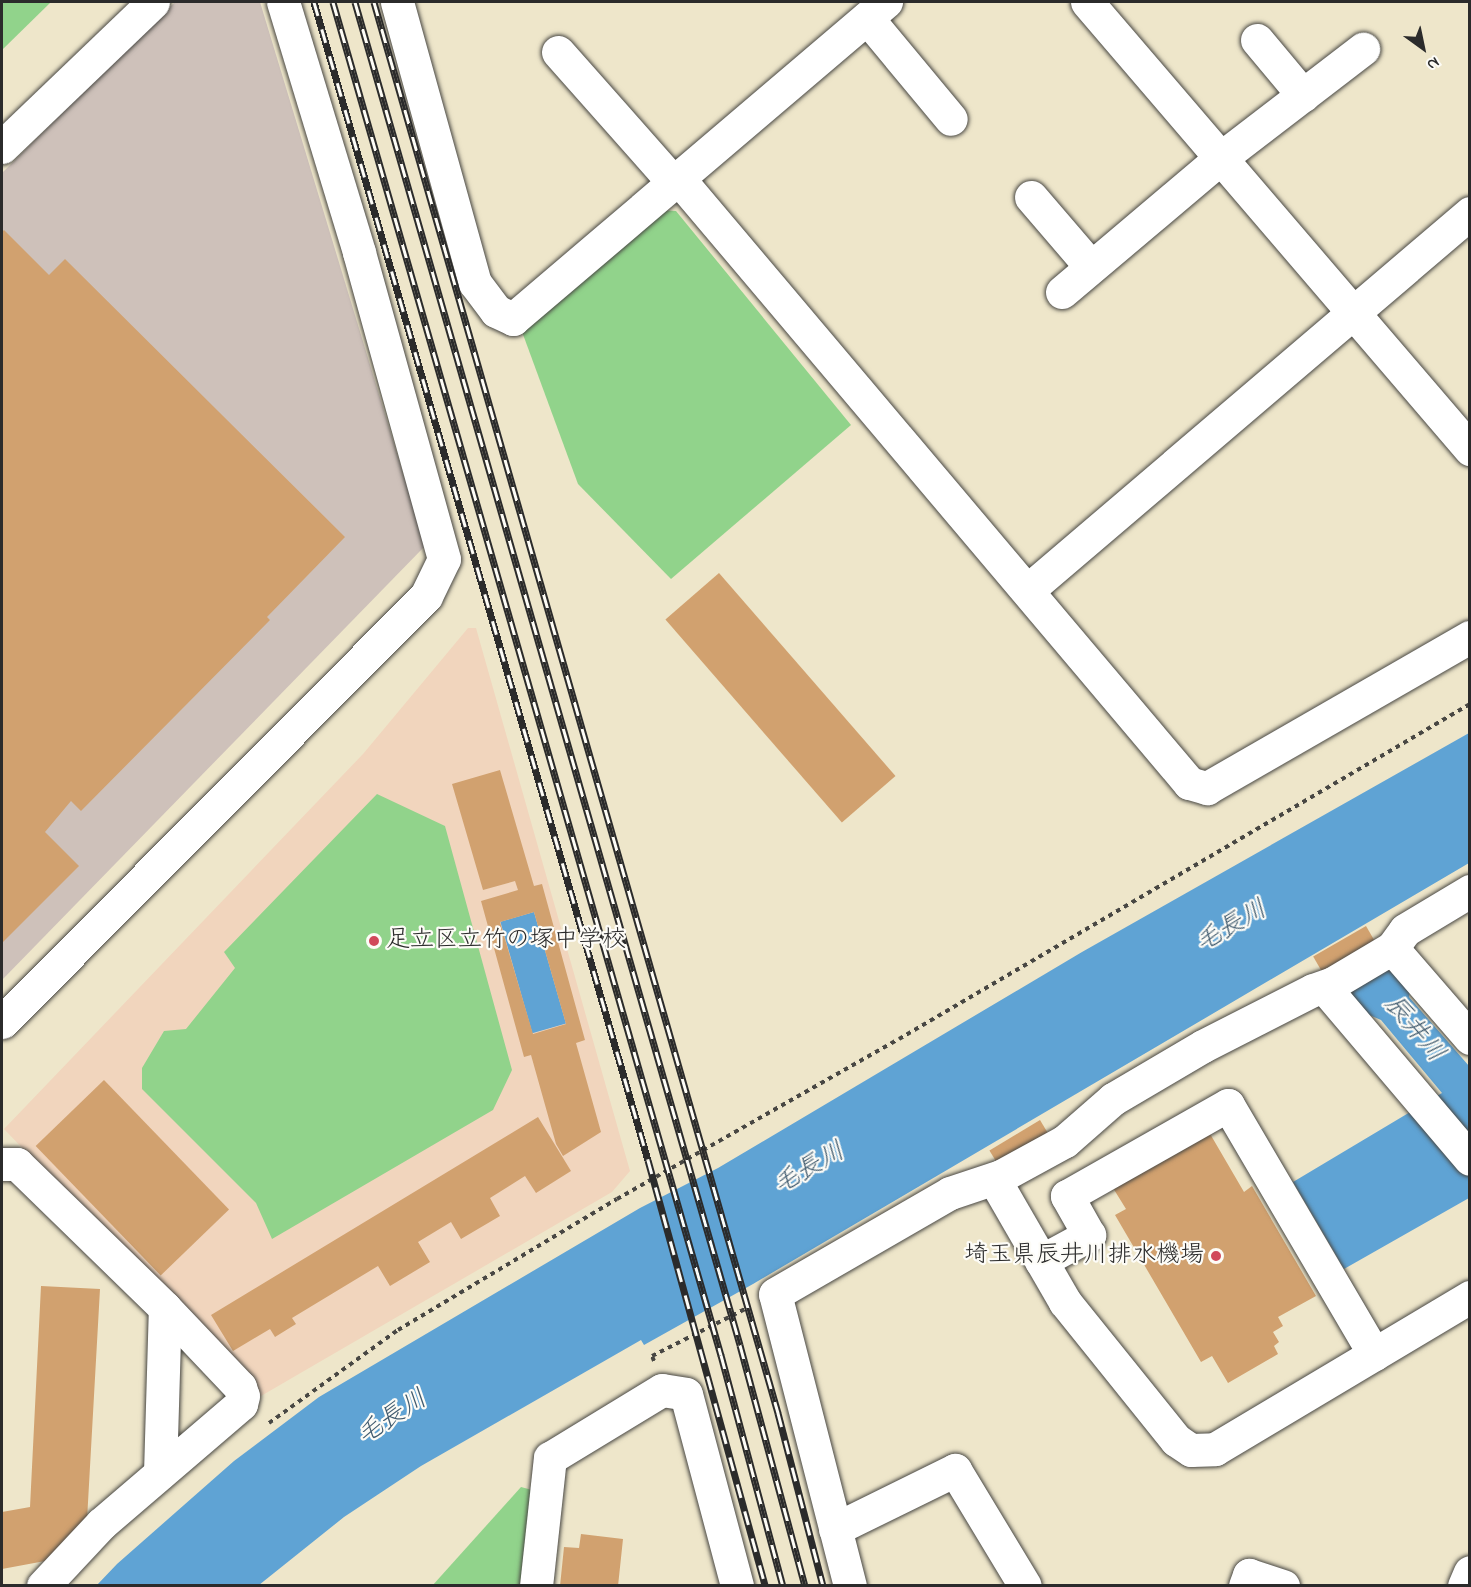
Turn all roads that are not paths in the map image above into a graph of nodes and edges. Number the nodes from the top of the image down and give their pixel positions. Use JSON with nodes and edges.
{"nodes":[{"id":1,"x":153,"y":2,"type":"edge"},
{"id":2,"x":282,"y":2,"type":"edge"},
{"id":3,"x":397,"y":2,"type":"edge"},
{"id":4,"x":1087,"y":2,"type":"edge"},
{"id":5,"x":877,"y":10,"type":"edge"},
{"id":6,"x":1257,"y":40,"type":"dead end"},
{"id":7,"x":1363,"y":49,"type":"dead end"},
{"id":8,"x":558,"y":52,"type":"dead end"},
{"id":9,"x":1304,"y":95,"type":"junction"},
{"id":10,"x":951,"y":119,"type":"dead end"},
{"id":11,"x":2,"y":147,"type":"edge"},
{"id":12,"x":1222,"y":157,"type":"junction"},
{"id":13,"x":675,"y":180,"type":"junction"},
{"id":14,"x":1031,"y":197,"type":"dead end"},
{"id":15,"x":1470,"y":213,"type":"edge"},
{"id":16,"x":1091,"y":267,"type":"junction"},
{"id":17,"x":1062,"y":292,"type":"dead end"},
{"id":18,"x":1353,"y":312,"type":"junction"},
{"id":19,"x":1470,"y":448,"type":"edge"},
{"id":20,"x":1028,"y":590,"type":"junction"},
{"id":21,"x":1470,"y":637,"type":"edge"},
{"id":22,"x":1470,"y":891,"type":"edge"},
{"id":23,"x":1389,"y":949,"type":"junction"},
{"id":24,"x":1329,"y":985,"type":"junction"},
{"id":25,"x":2,"y":1023,"type":"edge"},
{"id":26,"x":1470,"y":1038,"type":"edge"},
{"id":27,"x":1470,"y":1159,"type":"edge"},
{"id":28,"x":2,"y":1164,"type":"edge"},
{"id":29,"x":993,"y":1179,"type":"junction"},
{"id":30,"x":1041,"y":1261,"type":"junction"},
{"id":31,"x":1470,"y":1297,"type":"edge"},
{"id":32,"x":165,"y":1308,"type":"junction"},
{"id":33,"x":1374,"y":1354,"type":"junction"},
{"id":34,"x":160,"y":1473,"type":"junction"},
{"id":35,"x":835,"y":1530,"type":"junction"},
{"id":36,"x":1470,"y":1572,"type":"edge"},
{"id":37,"x":43,"y":1586,"type":"edge"},
{"id":38,"x":536,"y":1586,"type":"edge"},
{"id":39,"x":737,"y":1586,"type":"edge"},
{"id":40,"x":850,"y":1586,"type":"edge"},
{"id":41,"x":1025,"y":1586,"type":"edge"},
{"id":42,"x":1245,"y":1586,"type":"edge"},
{"id":43,"x":1283,"y":1586,"type":"edge"},
{"id":44,"x":1464,"y":1586,"type":"edge"}],
"edges":[{"from":1,"to":11,"type":"street"},
{"from":2,"to":25,"type":"street"},
{"from":3,"to":13,"type":"street"},
{"from":4,"to":12,"type":"street"},
{"from":5,"to":10,"type":"street"},
{"from":5,"to":13,"type":"street"},
{"from":6,"to":9,"type":"street"},
{"from":7,"to":9,"type":"street"},
{"from":8,"to":13,"type":"street"},
{"from":9,"to":12,"type":"street"},
{"from":12,"to":16,"type":"street"},
{"from":12,"to":18,"type":"street"},
{"from":13,"to":20,"type":"street"},
{"from":14,"to":16,"type":"street"},
{"from":15,"to":18,"type":"street"},
{"from":16,"to":17,"type":"street"},
{"from":18,"to":19,"type":"street"},
{"from":18,"to":20,"type":"street"},
{"from":20,"to":21,"type":"street"},
{"from":22,"to":23,"type":"street"},
{"from":23,"to":24,"type":"street"},
{"from":23,"to":26,"type":"street"},
{"from":24,"to":27,"type":"street"},
{"from":24,"to":29,"type":"street"},
{"from":28,"to":32,"type":"street"},
{"from":29,"to":30,"type":"street"},
{"from":29,"to":35,"type":"street"},
{"from":30,"to":33,"type":"street"},
{"from":30,"to":33,"type":"street"},
{"from":31,"to":33,"type":"street"},
{"from":32,"to":34,"type":"street"},
{"from":32,"to":34,"type":"street"},
{"from":34,"to":37,"type":"street"},
{"from":35,"to":40,"type":"street"},
{"from":35,"to":41,"type":"street"},
{"from":36,"to":44,"type":"street"},
{"from":38,"to":39,"type":"street"},
{"from":42,"to":43,"type":"street"}]}
